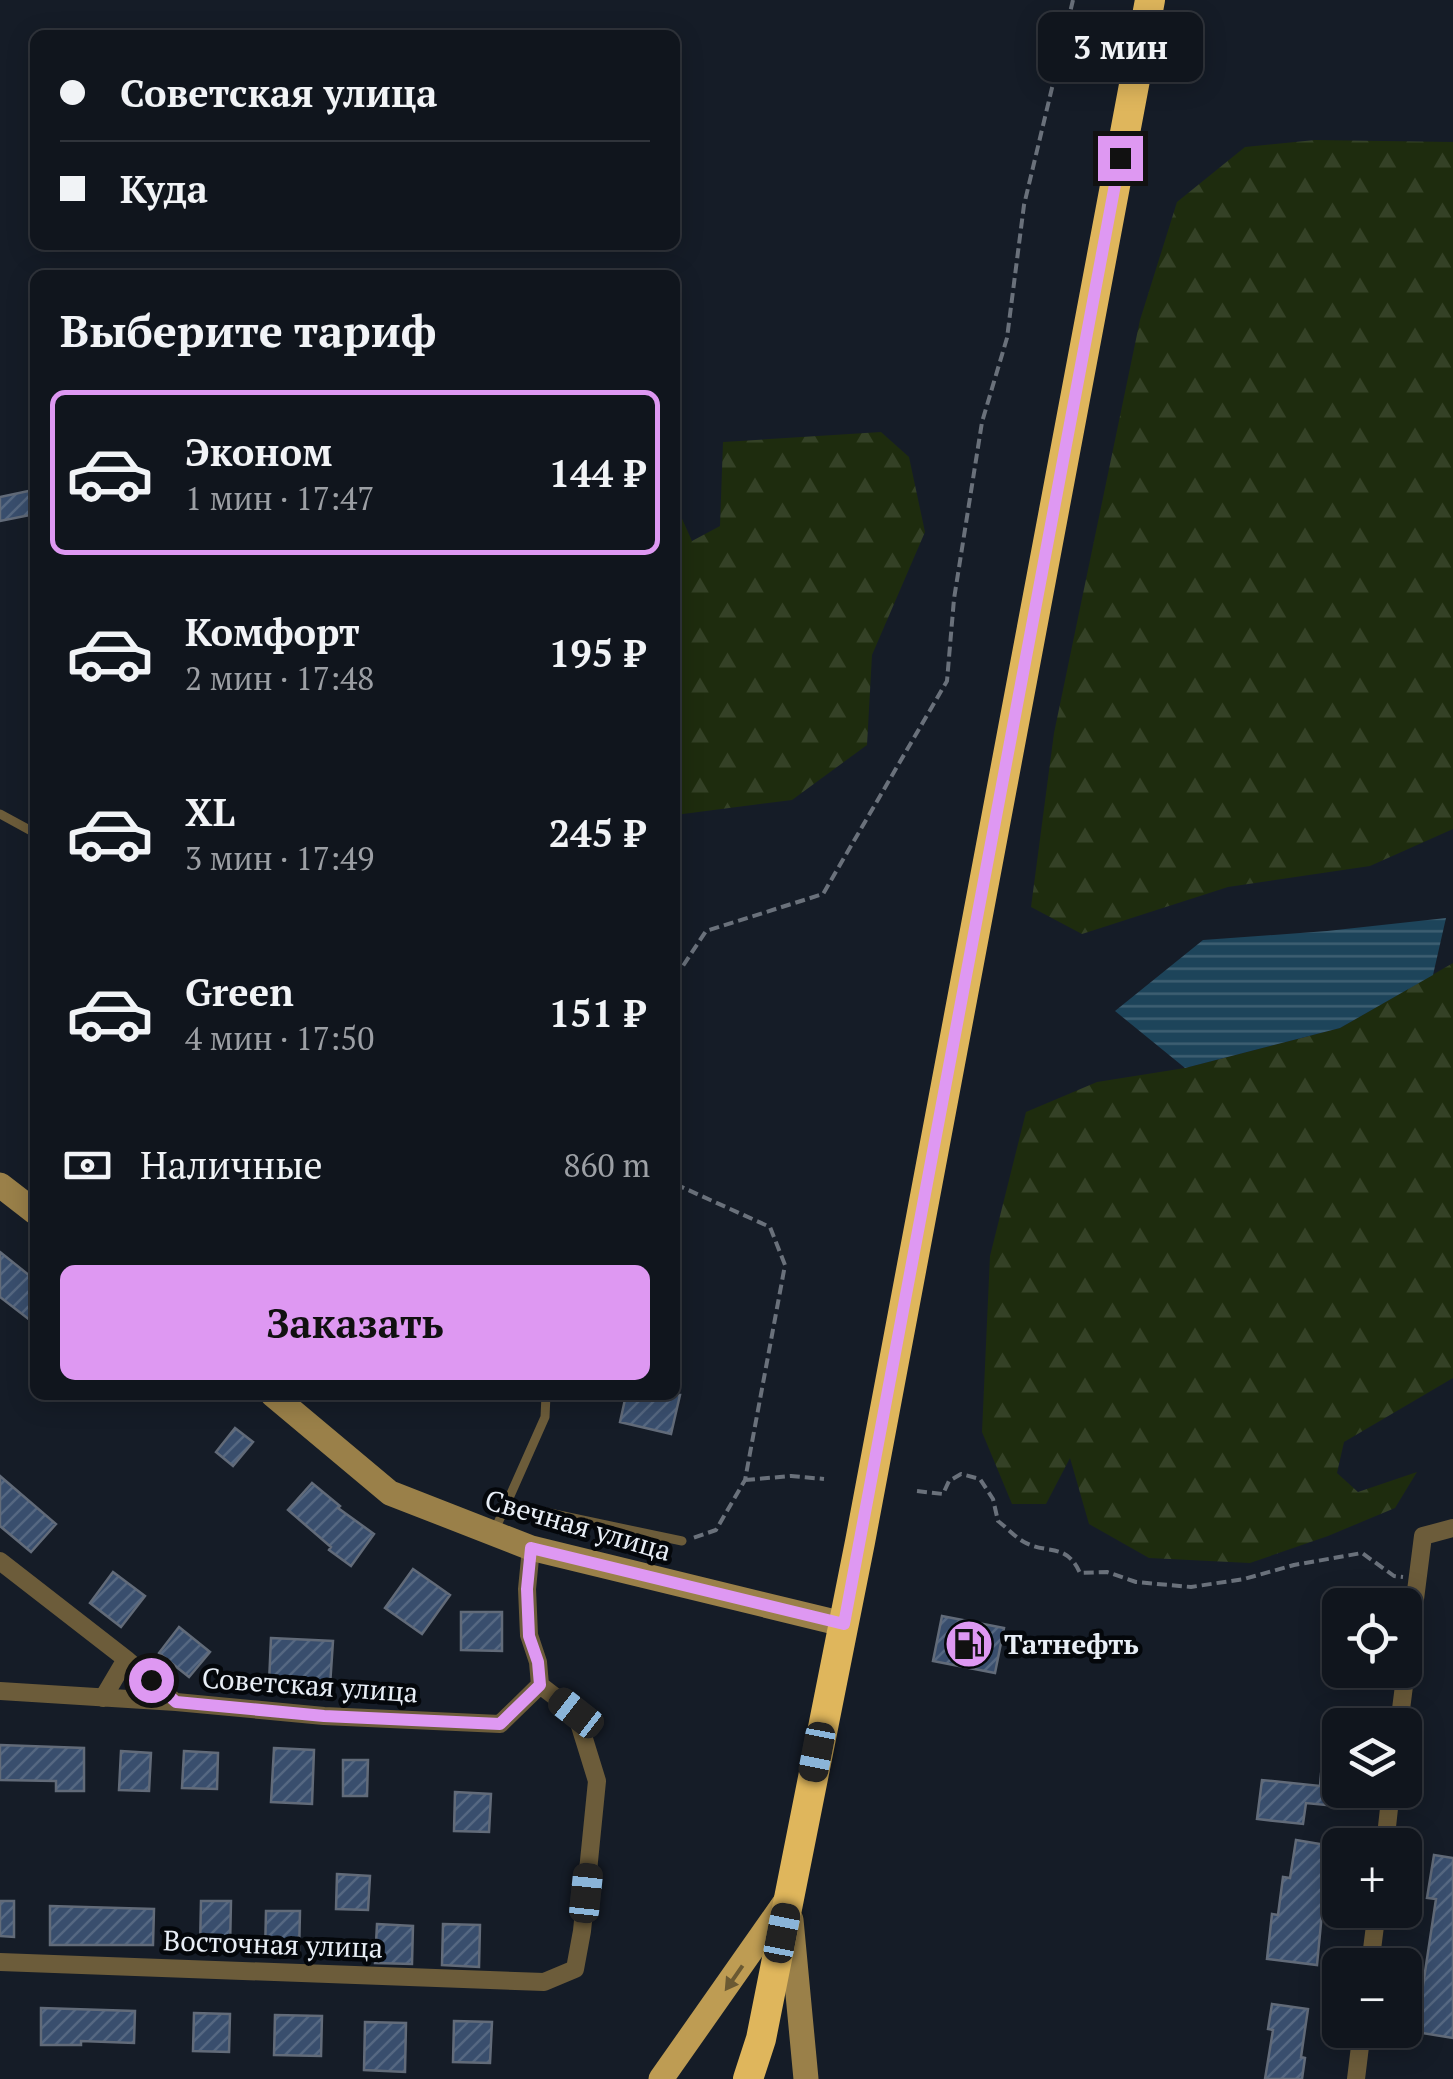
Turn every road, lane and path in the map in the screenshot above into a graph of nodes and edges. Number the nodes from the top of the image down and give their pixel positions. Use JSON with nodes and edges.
{"nodes":[{"id":1,"x":1074,"y":0,"type":"edge"},
{"id":2,"x":1150,"y":0,"type":"edge"},
{"id":3,"x":0,"y":814,"type":"edge"},
{"id":4,"x":30,"y":829,"type":"edge"},
{"id":5,"x":680,"y":971,"type":"edge"},
{"id":6,"x":0,"y":1185,"type":"edge"},
{"id":7,"x":680,"y":1186,"type":"edge"},
{"id":8,"x":30,"y":1208,"type":"edge"},
{"id":9,"x":279,"y":1400,"type":"edge"},
{"id":10,"x":546,"y":1400,"type":"edge"},
{"id":11,"x":824,"y":1479,"type":"dead end"},
{"id":12,"x":745,"y":1480,"type":"junction"},
{"id":13,"x":917,"y":1492,"type":"dead end"},
{"id":14,"x":507,"y":1504,"type":"junction"},
{"id":15,"x":1453,"y":1528,"type":"edge"},
{"id":16,"x":493,"y":1534,"type":"junction"},
{"id":17,"x":682,"y":1541,"type":"joint"},
{"id":18,"x":531,"y":1548,"type":"junction"},
{"id":19,"x":0,"y":1561,"type":"edge"},
{"id":20,"x":1418,"y":1579,"type":"junction"},
{"id":21,"x":844,"y":1624,"type":"junction"},
{"id":22,"x":126,"y":1659,"type":"junction"},
{"id":23,"x":540,"y":1685,"type":"junction"},
{"id":24,"x":0,"y":1692,"type":"edge"},
{"id":25,"x":103,"y":1698,"type":"junction"},
{"id":26,"x":176,"y":1702,"type":"junction"},
{"id":27,"x":1402,"y":1708,"type":"edge"},
{"id":28,"x":789,"y":1897,"type":"junction"},
{"id":29,"x":0,"y":1962,"type":"edge"},
{"id":30,"x":761,"y":2039,"type":"junction"},
{"id":31,"x":1360,"y":2048,"type":"edge"},
{"id":32,"x":660,"y":2079,"type":"edge"},
{"id":33,"x":748,"y":2079,"type":"edge"},
{"id":34,"x":758,"y":2079,"type":"edge"},
{"id":35,"x":806,"y":2079,"type":"edge"},
{"id":36,"x":1356,"y":2079,"type":"edge"}],
"edges":[{"from":1,"to":5,"type":"path"},
{"from":2,"to":21,"type":"highway"},
{"from":3,"to":4,"type":"lane"},
{"from":6,"to":8,"type":"street"},
{"from":7,"to":12,"type":"path"},
{"from":9,"to":16,"type":"street","name":"Свечная улица"},
{"from":10,"to":14,"type":"lane"},
{"from":11,"to":12,"type":"path"},
{"from":12,"to":17,"type":"path"},
{"from":13,"to":20,"type":"path"},
{"from":14,"to":16,"type":"lane"},
{"from":14,"to":17,"type":"lane"},
{"from":15,"to":20,"type":"street"},
{"from":16,"to":18,"type":"street","name":"Свечная улица"},
{"from":18,"to":21,"type":"street","name":"Свечная улица"},
{"from":18,"to":23,"type":"street"},
{"from":19,"to":22,"type":"street"},
{"from":20,"to":27,"type":"street"},
{"from":21,"to":28,"type":"highway"},
{"from":22,"to":25,"type":"street"},
{"from":22,"to":26,"type":"street"},
{"from":23,"to":26,"type":"street","name":"Советская улица"},
{"from":23,"to":29,"type":"street","name":"Восточная улица"},
{"from":24,"to":25,"type":"street","name":"Советская улица"},
{"from":25,"to":26,"type":"street","name":"Советская улица"},
{"from":28,"to":30,"type":"highway"},
{"from":28,"to":32,"type":"main road","one_way":true},
{"from":28,"to":35,"type":"street"},
{"from":30,"to":33,"type":"highway"},
{"from":30,"to":34,"type":"highway"},
{"from":31,"to":36,"type":"street"}]}
